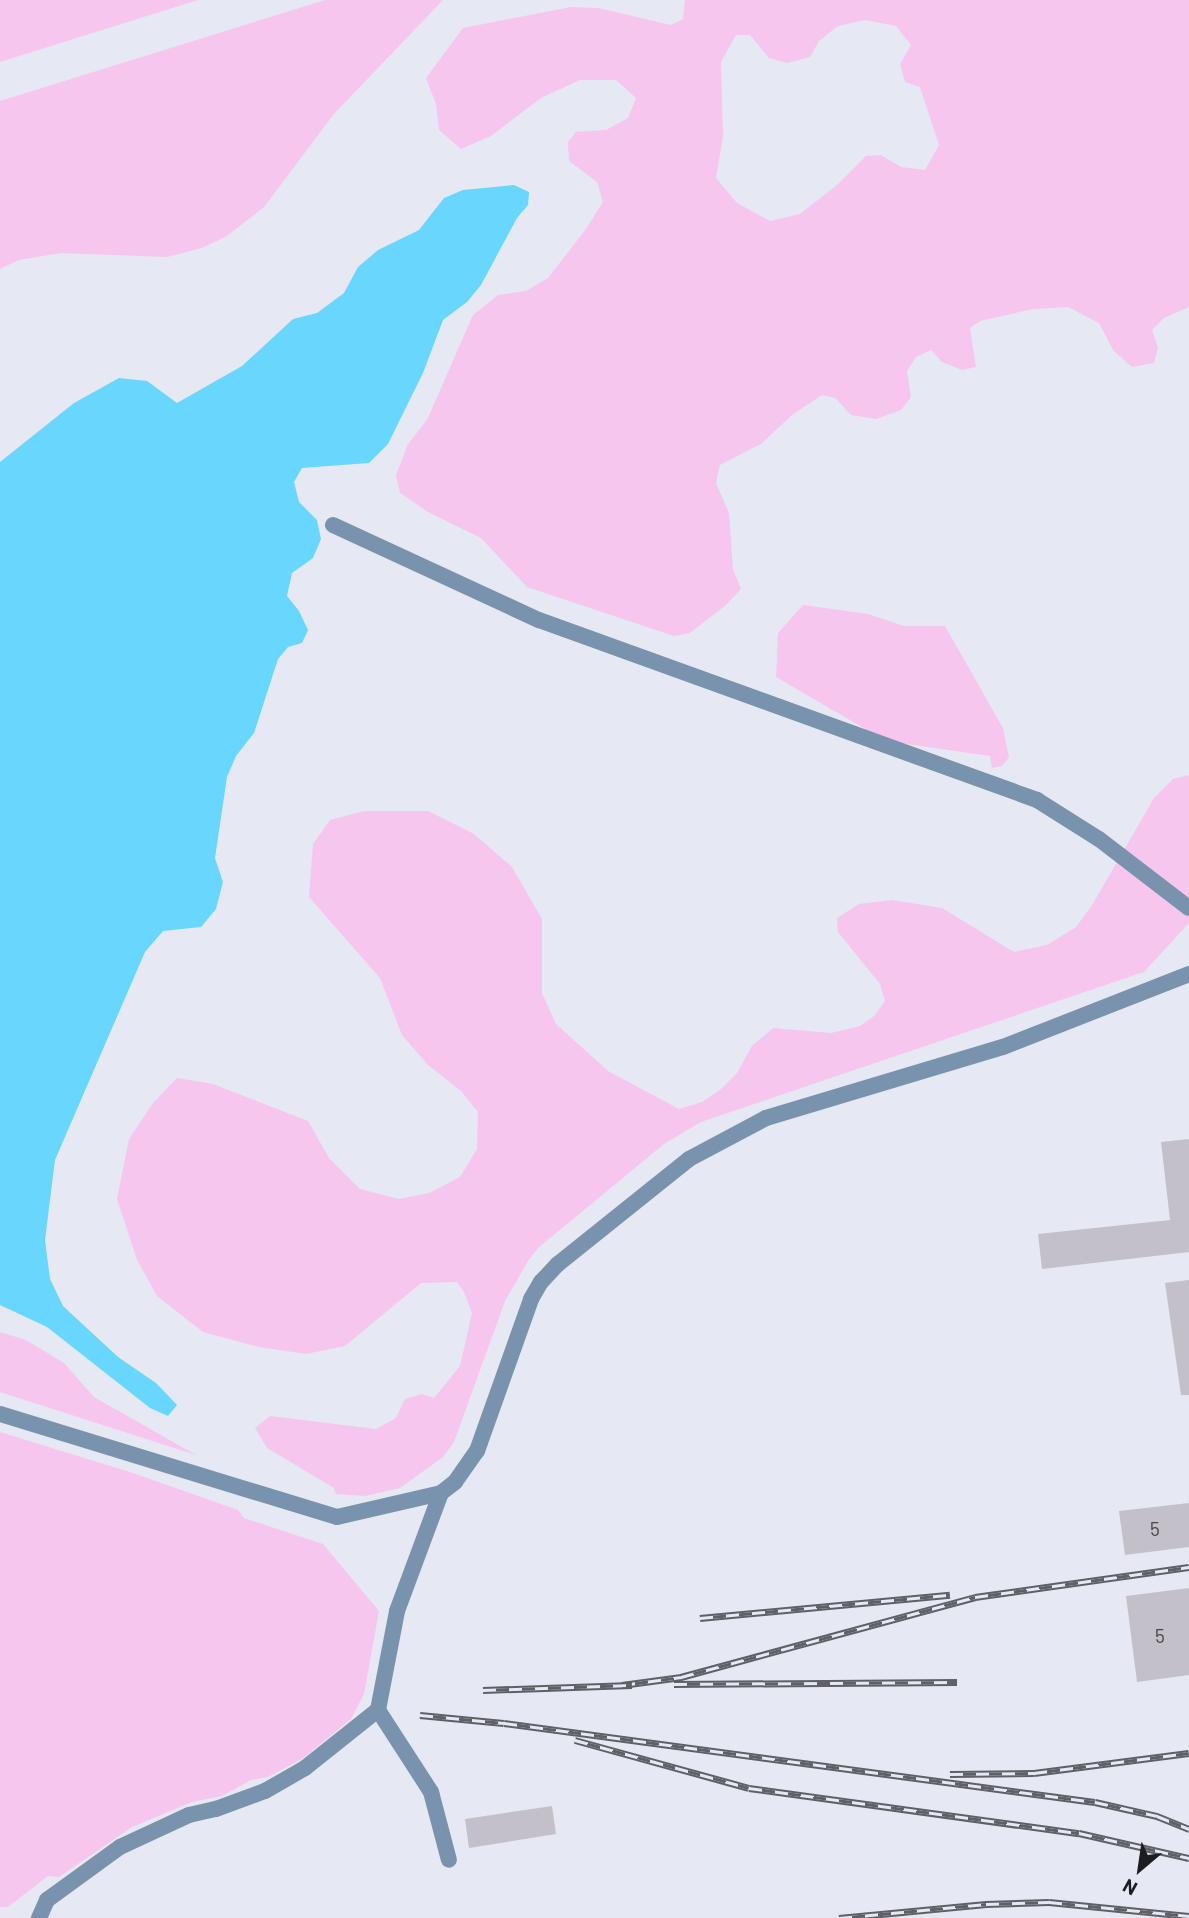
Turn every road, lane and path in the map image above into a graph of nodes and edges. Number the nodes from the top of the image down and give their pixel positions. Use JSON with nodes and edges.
{"nodes":[{"id":1,"x":334,"y":524,"type":"dead end"},
{"id":2,"x":1189,"y":908,"type":"edge"},
{"id":3,"x":1189,"y":974,"type":"edge"},
{"id":4,"x":0,"y":1414,"type":"edge"},
{"id":5,"x":441,"y":1493,"type":"junction"},
{"id":6,"x":378,"y":1710,"type":"junction"},
{"id":7,"x":449,"y":1860,"type":"dead end"},
{"id":8,"x":39,"y":1918,"type":"edge"}],
"edges":[{"from":1,"to":2,"type":"street"},
{"from":3,"to":5,"type":"street"},
{"from":4,"to":5,"type":"street"},
{"from":5,"to":6,"type":"street"},
{"from":6,"to":7,"type":"street"},
{"from":6,"to":8,"type":"street"}]}
